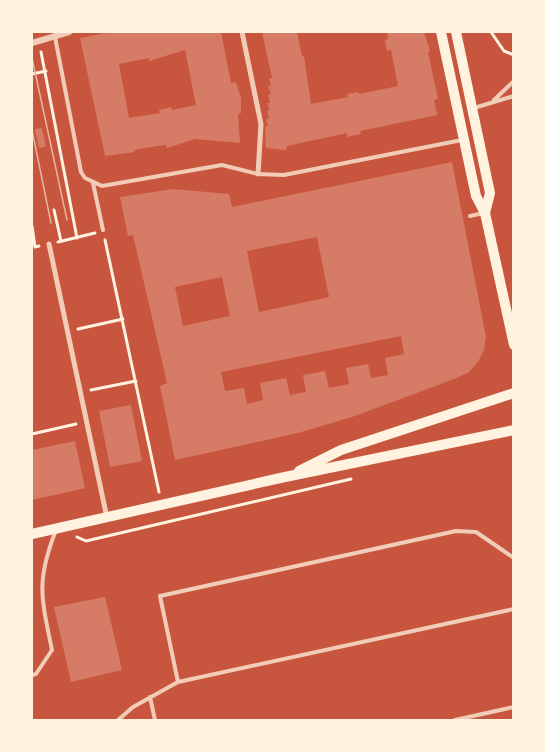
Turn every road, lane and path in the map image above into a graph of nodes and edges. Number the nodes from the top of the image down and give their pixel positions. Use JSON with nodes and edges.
{"nodes":[{"id":1,"x":69,"y":32,"type":"edge"},
{"id":2,"x":242,"y":32,"type":"edge"},
{"id":3,"x":441,"y":32,"type":"edge"},
{"id":4,"x":456,"y":32,"type":"edge"},
{"id":5,"x":491,"y":32,"type":"edge"},
{"id":6,"x":55,"y":37,"type":"junction"},
{"id":7,"x":32,"y":43,"type":"edge"},
{"id":8,"x":40,"y":51,"type":"dead end"},
{"id":9,"x":513,"y":55,"type":"edge"},
{"id":10,"x":46,"y":70,"type":"junction"},
{"id":11,"x":32,"y":74,"type":"edge"},
{"id":12,"x":513,"y":81,"type":"edge"},
{"id":13,"x":513,"y":96,"type":"edge"},
{"id":14,"x":493,"y":101,"type":"junction"},
{"id":15,"x":474,"y":108,"type":"junction"},
{"id":16,"x":463,"y":140,"type":"junction"},
{"id":17,"x":258,"y":174,"type":"junction"},
{"id":18,"x":93,"y":183,"type":"junction"},
{"id":19,"x":54,"y":210,"type":"dead end"},
{"id":20,"x":484,"y":213,"type":"junction"},
{"id":21,"x":470,"y":216,"type":"dead end"},
{"id":22,"x":103,"y":230,"type":"junction"},
{"id":23,"x":61,"y":242,"type":"dead end"},
{"id":24,"x":49,"y":244,"type":"dead end"},
{"id":25,"x":123,"y":320,"type":"junction"},
{"id":26,"x":68,"y":331,"type":"junction"},
{"id":27,"x":513,"y":345,"type":"edge"},
{"id":28,"x":136,"y":381,"type":"junction"},
{"id":29,"x":80,"y":392,"type":"junction"},
{"id":30,"x":513,"y":393,"type":"edge"},
{"id":31,"x":87,"y":422,"type":"junction"},
{"id":32,"x":513,"y":430,"type":"edge"},
{"id":33,"x":32,"y":434,"type":"edge"},
{"id":34,"x":285,"y":477,"type":"junction"},
{"id":35,"x":353,"y":479,"type":"dead end"},
{"id":36,"x":162,"y":505,"type":"junction"},
{"id":37,"x":107,"y":518,"type":"junction"},
{"id":38,"x":56,"y":529,"type":"junction"},
{"id":39,"x":32,"y":534,"type":"edge"},
{"id":40,"x":86,"y":541,"type":"dead end"},
{"id":41,"x":513,"y":558,"type":"edge"},
{"id":42,"x":513,"y":609,"type":"edge"},
{"id":43,"x":32,"y":675,"type":"edge"},
{"id":44,"x":178,"y":682,"type":"junction"},
{"id":45,"x":150,"y":697,"type":"junction"},
{"id":46,"x":513,"y":707,"type":"edge"},
{"id":47,"x":118,"y":720,"type":"edge"},
{"id":48,"x":155,"y":720,"type":"edge"},
{"id":49,"x":455,"y":720,"type":"edge"}],
"edges":[{"from":1,"to":6,"type":"street"},
{"from":2,"to":17,"type":"street"},
{"from":3,"to":16,"type":"main road"},
{"from":4,"to":15,"type":"main road"},
{"from":5,"to":9,"type":"path"},
{"from":6,"to":7,"type":"street"},
{"from":6,"to":18,"type":"lane"},
{"from":8,"to":10,"type":"path"},
{"from":10,"to":11,"type":"path"},
{"from":10,"to":22,"type":"path"},
{"from":12,"to":14,"type":"lane"},
{"from":13,"to":14,"type":"lane"},
{"from":14,"to":15,"type":"lane"},
{"from":15,"to":20,"type":"main road"},
{"from":16,"to":17,"type":"lane"},
{"from":16,"to":20,"type":"main road"},
{"from":17,"to":18,"type":"lane"},
{"from":18,"to":22,"type":"lane"},
{"from":19,"to":23,"type":"path"},
{"from":20,"to":21,"type":"lane"},
{"from":20,"to":27,"type":"main road"},
{"from":22,"to":25,"type":"path"},
{"from":24,"to":26,"type":"street"},
{"from":25,"to":26,"type":"path"},
{"from":25,"to":28,"type":"path"},
{"from":26,"to":29,"type":"street"},
{"from":28,"to":29,"type":"path"},
{"from":28,"to":36,"type":"path"},
{"from":29,"to":31,"type":"street"},
{"from":30,"to":34,"type":"main road"},
{"from":31,"to":33,"type":"path"},
{"from":31,"to":37,"type":"street"},
{"from":32,"to":34,"type":"main road"},
{"from":34,"to":36,"type":"main road"},
{"from":35,"to":40,"type":"path"},
{"from":36,"to":37,"type":"main road"},
{"from":37,"to":38,"type":"main road"},
{"from":38,"to":39,"type":"main road"},
{"from":38,"to":43,"type":"lane"},
{"from":41,"to":44,"type":"lane"},
{"from":42,"to":44,"type":"lane"},
{"from":44,"to":45,"type":"lane"},
{"from":45,"to":47,"type":"lane"},
{"from":45,"to":48,"type":"lane"},
{"from":46,"to":49,"type":"lane"}]}
